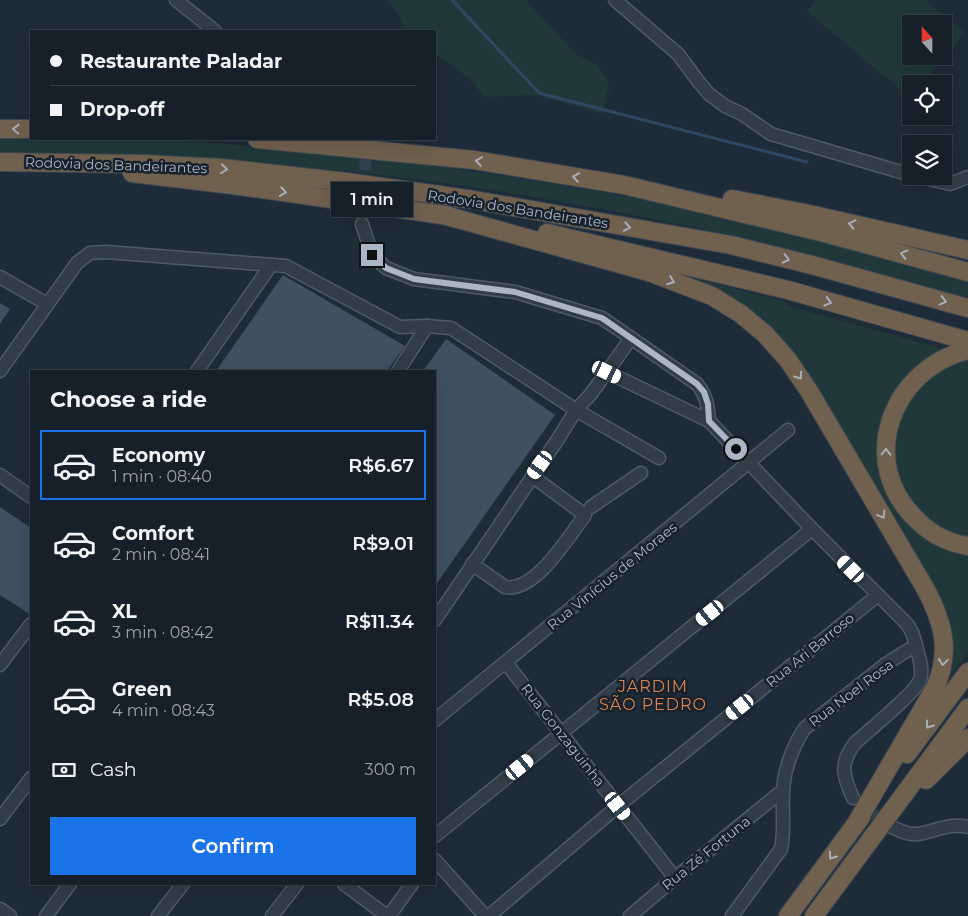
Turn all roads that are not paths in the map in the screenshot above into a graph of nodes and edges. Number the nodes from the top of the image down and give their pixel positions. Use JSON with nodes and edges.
{"nodes":[{"id":1,"x":176,"y":0,"type":"edge"},
{"id":2,"x":615,"y":0,"type":"edge"},
{"id":3,"x":214,"y":30,"type":"edge"},
{"id":4,"x":0,"y":129,"type":"edge"},
{"id":5,"x":30,"y":129,"type":"edge"},
{"id":6,"x":268,"y":140,"type":"edge"},
{"id":7,"x":0,"y":162,"type":"edge"},
{"id":8,"x":79,"y":163,"type":"junction"},
{"id":9,"x":902,"y":171,"type":"edge"},
{"id":10,"x":968,"y":177,"type":"edge"},
{"id":11,"x":952,"y":183,"type":"edge"},
{"id":12,"x":624,"y":185,"type":"junction"},
{"id":13,"x":440,"y":214,"type":"junction"},
{"id":14,"x":362,"y":224,"type":"tunnel mouth"},
{"id":15,"x":968,"y":250,"type":"edge"},
{"id":16,"x":270,"y":264,"type":"junction"},
{"id":17,"x":968,"y":272,"type":"edge"},
{"id":18,"x":0,"y":277,"type":"edge"},
{"id":19,"x":47,"y":304,"type":"junction"},
{"id":20,"x":968,"y":308,"type":"edge"},
{"id":21,"x":427,"y":326,"type":"junction"},
{"id":22,"x":631,"y":338,"type":"junction"},
{"id":23,"x":968,"y":341,"type":"edge"},
{"id":24,"x":968,"y":350,"type":"edge"},
{"id":25,"x":198,"y":370,"type":"edge"},
{"id":26,"x":399,"y":370,"type":"edge"},
{"id":27,"x":0,"y":371,"type":"edge"},
{"id":28,"x":607,"y":372,"type":"junction"},
{"id":29,"x":576,"y":410,"type":"junction"},
{"id":30,"x":709,"y":421,"type":"junction"},
{"id":31,"x":788,"y":430,"type":"dead end"},
{"id":32,"x":659,"y":458,"type":"dead end"},
{"id":33,"x":749,"y":463,"type":"junction"},
{"id":34,"x":641,"y":473,"type":"dead end"},
{"id":35,"x":0,"y":475,"type":"edge"},
{"id":36,"x":532,"y":476,"type":"junction"},
{"id":37,"x":30,"y":497,"type":"edge"},
{"id":38,"x":591,"y":508,"type":"dead end"},
{"id":39,"x":812,"y":529,"type":"junction"},
{"id":40,"x":968,"y":546,"type":"edge"},
{"id":41,"x":472,"y":564,"type":"junction"},
{"id":42,"x":878,"y":595,"type":"junction"},
{"id":43,"x":436,"y":618,"type":"edge"},
{"id":44,"x":30,"y":625,"type":"edge"},
{"id":45,"x":916,"y":645,"type":"junction"},
{"id":46,"x":506,"y":662,"type":"junction"},
{"id":47,"x":0,"y":665,"type":"edge"},
{"id":48,"x":968,"y":672,"type":"edge"},
{"id":49,"x":968,"y":708,"type":"edge"},
{"id":50,"x":436,"y":719,"type":"edge"},
{"id":51,"x":563,"y":733,"type":"junction"},
{"id":52,"x":968,"y":738,"type":"edge"},
{"id":53,"x":30,"y":779,"type":"edge"},
{"id":54,"x":782,"y":791,"type":"junction"},
{"id":55,"x":852,"y":798,"type":"tunnel mouth"},
{"id":56,"x":618,"y":806,"type":"junction"},
{"id":57,"x":0,"y":819,"type":"edge"},
{"id":58,"x":854,"y":827,"type":"junction"},
{"id":59,"x":968,"y":827,"type":"edge"},
{"id":60,"x":884,"y":829,"type":"junction"},
{"id":61,"x":436,"y":835,"type":"edge"},
{"id":62,"x":436,"y":861,"type":"edge"},
{"id":63,"x":675,"y":878,"type":"junction"},
{"id":64,"x":69,"y":885,"type":"edge"},
{"id":65,"x":182,"y":885,"type":"edge"},
{"id":66,"x":296,"y":885,"type":"edge"},
{"id":67,"x":345,"y":885,"type":"edge"},
{"id":68,"x":411,"y":885,"type":"edge"},
{"id":69,"x":0,"y":909,"type":"edge"},
{"id":70,"x":10,"y":916,"type":"edge"},
{"id":71,"x":46,"y":916,"type":"edge"},
{"id":72,"x":158,"y":916,"type":"edge"},
{"id":73,"x":272,"y":916,"type":"edge"},
{"id":74,"x":388,"y":916,"type":"edge"},
{"id":75,"x":485,"y":916,"type":"edge"},
{"id":76,"x":489,"y":916,"type":"edge"},
{"id":77,"x":630,"y":916,"type":"edge"},
{"id":78,"x":732,"y":916,"type":"edge"},
{"id":79,"x":788,"y":916,"type":"edge"},
{"id":80,"x":814,"y":916,"type":"edge"}],
"edges":[{"from":1,"to":3,"type":"street"},
{"from":2,"to":9,"type":"street"},
{"from":5,"to":4,"type":"highway","one_way":true},
{"from":12,"to":6,"type":"highway","one_way":true},
{"from":7,"to":8,"type":"highway","name":"Rodovia dos Bandeirantes"},
{"from":8,"to":13,"type":"highway","one_way":true},
{"from":8,"to":20,"type":"highway","name":"Rodovia dos Bandeirantes","one_way":true},
{"from":10,"to":11,"type":"street"},
{"from":15,"to":12,"type":"highway","one_way":true},
{"from":17,"to":12,"type":"highway","one_way":true},
{"from":13,"to":23,"type":"highway","one_way":true},
{"from":13,"to":58,"type":"highway","one_way":true},
{"from":14,"to":22,"type":"street"},
{"from":16,"to":19,"type":"street"},
{"from":16,"to":21,"type":"street"},
{"from":16,"to":25,"type":"street"},
{"from":18,"to":19,"type":"street"},
{"from":19,"to":27,"type":"street"},
{"from":21,"to":26,"type":"street"},
{"from":21,"to":29,"type":"street"},
{"from":22,"to":28,"type":"street"},
{"from":22,"to":30,"type":"street"},
{"from":40,"to":24,"type":"highway","one_way":true},
{"from":28,"to":29,"type":"street"},
{"from":28,"to":30,"type":"street"},
{"from":29,"to":32,"type":"street"},
{"from":29,"to":36,"type":"street"},
{"from":30,"to":33,"type":"street"},
{"from":31,"to":33,"type":"street","name":"Rua Vinícius de Moraes"},
{"from":33,"to":39,"type":"street"},
{"from":33,"to":46,"type":"street","name":"Rua Vinícius de Moraes"},
{"from":34,"to":38,"type":"street"},
{"from":35,"to":37,"type":"street"},
{"from":36,"to":41,"type":"street"},
{"from":36,"to":41,"type":"street"},
{"from":39,"to":42,"type":"street"},
{"from":39,"to":51,"type":"street"},
{"from":41,"to":43,"type":"street"},
{"from":42,"to":45,"type":"street"},
{"from":42,"to":56,"type":"street","name":"Rua Ari Barroso"},
{"from":44,"to":47,"type":"street"},
{"from":45,"to":54,"type":"street","name":"Rua Noel Rosa"},
{"from":45,"to":55,"type":"street"},
{"from":46,"to":50,"type":"street","name":"Rua Vinícius de Moraes"},
{"from":46,"to":51,"type":"street","name":"Rua Gonzaguinha"},
{"from":48,"to":58,"type":"highway","one_way":true},
{"from":49,"to":60,"type":"highway"},
{"from":51,"to":56,"type":"street","name":"Rua Gonzaguinha"},
{"from":51,"to":61,"type":"street"},
{"from":52,"to":60,"type":"highway"},
{"from":53,"to":57,"type":"street"},
{"from":54,"to":63,"type":"street","name":"Rua Zé Fortuna"},
{"from":54,"to":78,"type":"street","name":"Rua Noel Rosa"},
{"from":56,"to":63,"type":"street","name":"Rua Gonzaguinha"},
{"from":56,"to":76,"type":"street","name":"Rua Ari Barroso"},
{"from":58,"to":79,"type":"highway","one_way":true},
{"from":59,"to":60,"type":"street"},
{"from":60,"to":80,"type":"highway"},
{"from":62,"to":75,"type":"street"},
{"from":63,"to":77,"type":"street","name":"Rua Zé Fortuna"},
{"from":64,"to":71,"type":"street"},
{"from":65,"to":72,"type":"street"},
{"from":66,"to":73,"type":"street"},
{"from":67,"to":74,"type":"street"},
{"from":68,"to":74,"type":"street"},
{"from":69,"to":70,"type":"street"}]}
